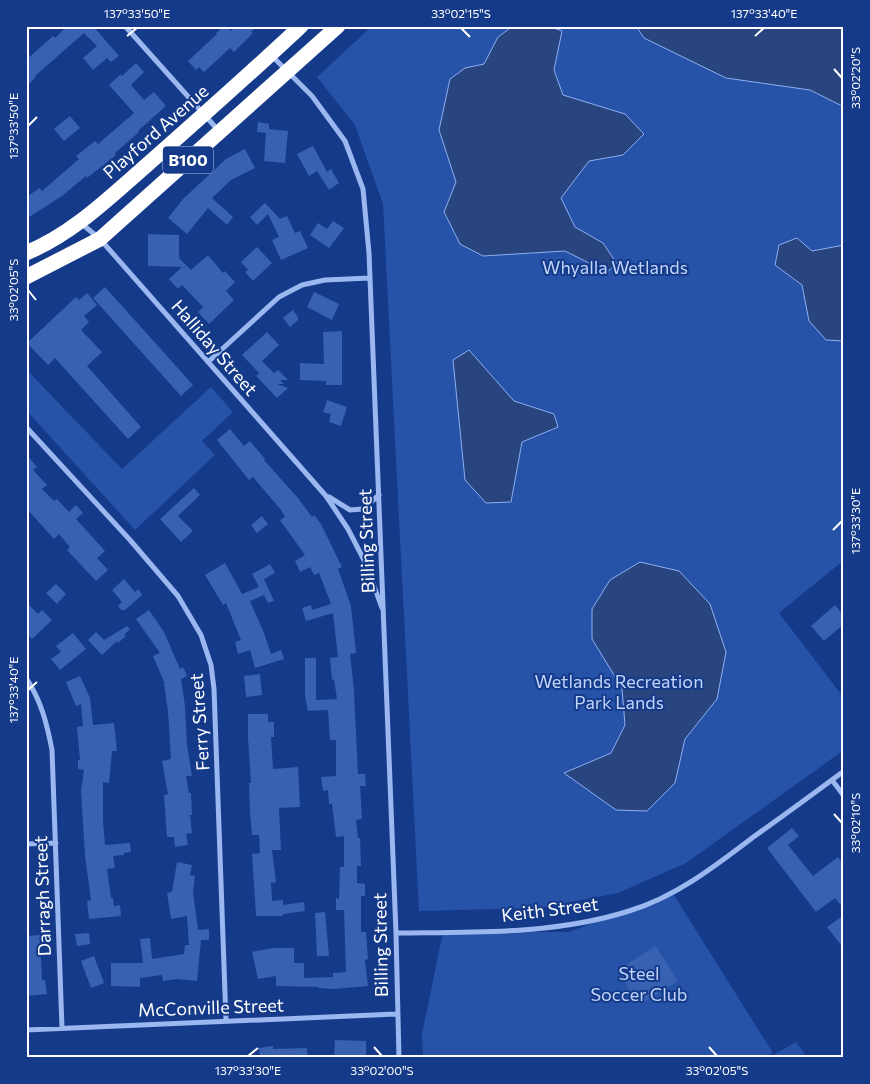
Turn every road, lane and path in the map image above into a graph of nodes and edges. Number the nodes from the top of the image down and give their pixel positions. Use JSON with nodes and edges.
{"nodes":[{"id":1,"x":125,"y":26,"type":"edge"},
{"id":2,"x":301,"y":26,"type":"edge"},
{"id":3,"x":338,"y":26,"type":"edge"},
{"id":4,"x":270,"y":55,"type":"junction"},
{"id":5,"x":288,"y":72,"type":"junction"},
{"id":6,"x":204,"y":115,"type":"junction"},
{"id":7,"x":220,"y":133,"type":"junction"},
{"id":8,"x":80,"y":222,"type":"junction"},
{"id":9,"x":100,"y":239,"type":"junction"},
{"id":10,"x":26,"y":253,"type":"edge"},
{"id":11,"x":26,"y":277,"type":"edge"},
{"id":12,"x":370,"y":278,"type":"junction"},
{"id":13,"x":208,"y":362,"type":"junction"},
{"id":14,"x":26,"y":427,"type":"edge"},
{"id":15,"x":379,"y":495,"type":"junction"},
{"id":16,"x":326,"y":496,"type":"junction"},
{"id":17,"x":383,"y":613,"type":"junction"},
{"id":18,"x":26,"y":678,"type":"edge"},
{"id":19,"x":844,"y":771,"type":"edge"},
{"id":20,"x":832,"y":780,"type":"junction"},
{"id":21,"x":844,"y":796,"type":"edge"},
{"id":22,"x":56,"y":842,"type":"junction"},
{"id":23,"x":26,"y":844,"type":"edge"},
{"id":24,"x":396,"y":933,"type":"junction"},
{"id":25,"x":396,"y":1014,"type":"junction"},
{"id":26,"x":226,"y":1021,"type":"junction"},
{"id":27,"x":62,"y":1028,"type":"junction"},
{"id":28,"x":26,"y":1030,"type":"edge"},
{"id":29,"x":399,"y":1058,"type":"edge"}],
"edges":[{"from":1,"to":6,"type":"street"},
{"from":2,"to":4,"type":"highway","name":"Playford Avenue","number":"B100"},
{"from":3,"to":5,"type":"highway","number":"B100"},
{"from":4,"to":5,"type":"street","name":"Billing Street"},
{"from":4,"to":6,"type":"highway","name":"Playford Avenue","number":"B100"},
{"from":5,"to":7,"type":"highway","number":"B100"},
{"from":5,"to":12,"type":"street","name":"Billing Street"},
{"from":6,"to":7,"type":"street"},
{"from":6,"to":8,"type":"highway","name":"Playford Avenue","number":"B100"},
{"from":7,"to":9,"type":"highway","number":"B100"},
{"from":8,"to":9,"type":"street","name":"Halliday Street"},
{"from":8,"to":10,"type":"highway","name":"Playford Avenue","number":"B100"},
{"from":9,"to":11,"type":"highway","number":"B100"},
{"from":9,"to":13,"type":"street","name":"Halliday Street"},
{"from":12,"to":13,"type":"street"},
{"from":12,"to":15,"type":"street","name":"Billing Street"},
{"from":13,"to":16,"type":"street","name":"Halliday Street"},
{"from":14,"to":26,"type":"street","name":"Ferry Street"},
{"from":15,"to":16,"type":"street","name":"Halliday Street"},
{"from":15,"to":17,"type":"street","name":"Billing Street"},
{"from":16,"to":17,"type":"street","name":"Halliday Street"},
{"from":17,"to":24,"type":"street","name":"Billing Street"},
{"from":18,"to":22,"type":"street","name":"Darragh Street"},
{"from":19,"to":20,"type":"street","name":"Keith Street"},
{"from":20,"to":21,"type":"street"},
{"from":20,"to":24,"type":"street","name":"Keith Street"},
{"from":22,"to":23,"type":"street"},
{"from":22,"to":27,"type":"street","name":"Darragh Street"},
{"from":24,"to":25,"type":"street","name":"Billing Street"},
{"from":25,"to":26,"type":"street","name":"McConville Street"},
{"from":25,"to":29,"type":"street","name":"Billing Street"},
{"from":26,"to":27,"type":"street","name":"McConville Street"},
{"from":27,"to":28,"type":"street","name":"McConville Street"}]}
